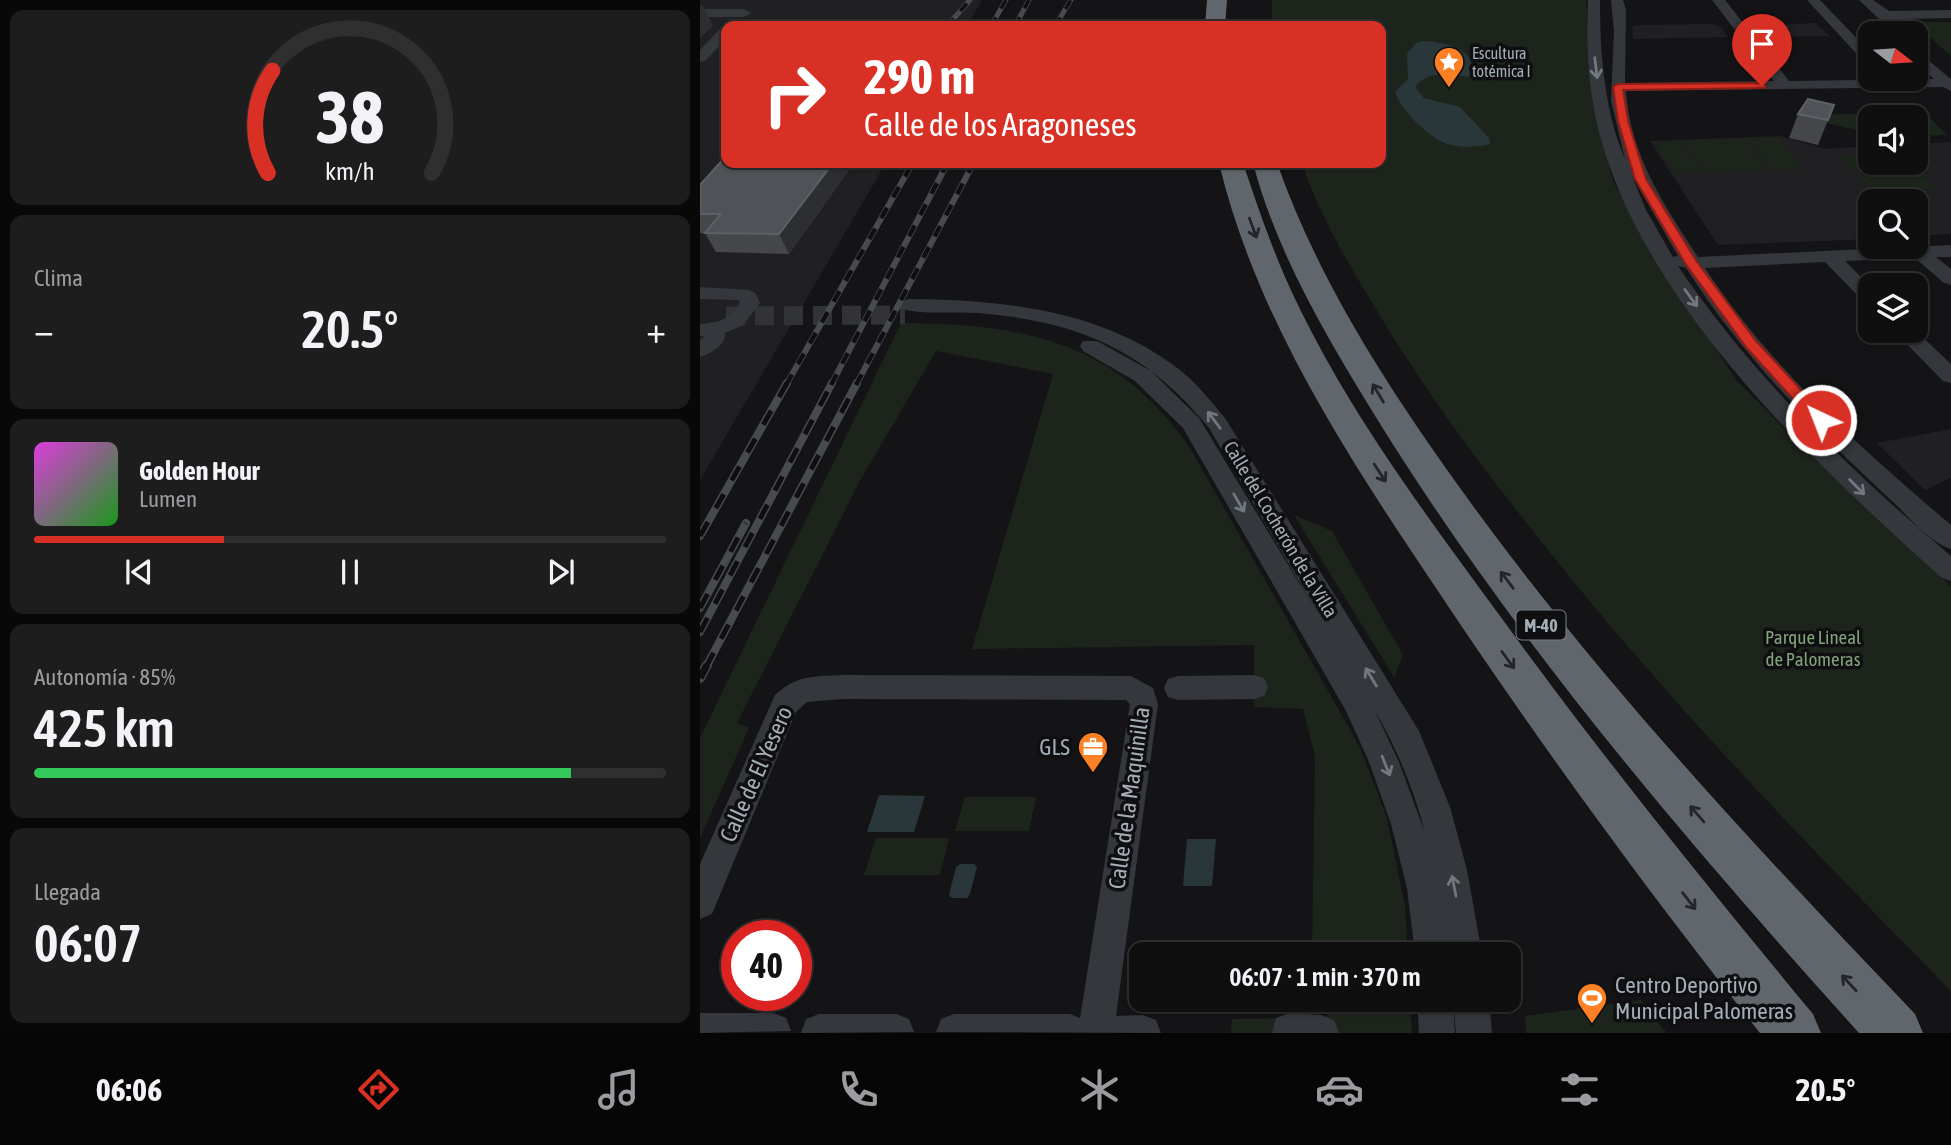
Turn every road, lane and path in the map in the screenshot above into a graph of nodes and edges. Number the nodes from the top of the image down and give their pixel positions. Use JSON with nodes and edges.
{"nodes":[{"id":1,"x":756,"y":0,"type":"edge"},
{"id":2,"x":1217,"y":0,"type":"edge"},
{"id":3,"x":1596,"y":0,"type":"edge"},
{"id":4,"x":1718,"y":0,"type":"edge"},
{"id":5,"x":1813,"y":0,"type":"edge"},
{"id":6,"x":1866,"y":0,"type":"edge"},
{"id":7,"x":1910,"y":0,"type":"edge"},
{"id":8,"x":1944,"y":0,"type":"edge"},
{"id":9,"x":1618,"y":4,"type":"edge"},
{"id":10,"x":1951,"y":6,"type":"edge"},
{"id":11,"x":700,"y":13,"type":"edge"},
{"id":12,"x":744,"y":13,"type":"junction"},
{"id":13,"x":1926,"y":14,"type":"junction"},
{"id":14,"x":1951,"y":14,"type":"edge"},
{"id":15,"x":1883,"y":15,"type":"junction"},
{"id":16,"x":736,"y":21,"type":"edge"},
{"id":17,"x":1215,"y":21,"type":"edge"},
{"id":18,"x":1881,"y":21,"type":"edge"},
{"id":19,"x":1897,"y":21,"type":"edge"},
{"id":20,"x":1594,"y":32,"type":"junction"},
{"id":21,"x":721,"y":36,"type":"edge"},
{"id":22,"x":1858,"y":47,"type":"edge"},
{"id":23,"x":1619,"y":51,"type":"junction"},
{"id":24,"x":1928,"y":53,"type":"edge"},
{"id":25,"x":700,"y":58,"type":"edge"},
{"id":26,"x":1928,"y":64,"type":"edge"},
{"id":27,"x":1928,"y":81,"type":"edge"},
{"id":28,"x":1950,"y":81,"type":"edge"},
{"id":29,"x":1858,"y":83,"type":"edge"},
{"id":30,"x":1786,"y":86,"type":"junction"},
{"id":31,"x":1618,"y":87,"type":"junction"},
{"id":32,"x":1233,"y":168,"type":"edge"},
{"id":33,"x":1267,"y":168,"type":"edge"},
{"id":34,"x":1623,"y":180,"type":"junction"},
{"id":35,"x":1951,"y":251,"type":"edge"},
{"id":36,"x":1928,"y":252,"type":"edge"},
{"id":37,"x":1858,"y":255,"type":"edge"},
{"id":38,"x":1830,"y":257,"type":"junction"},
{"id":39,"x":1927,"y":259,"type":"edge"},
{"id":40,"x":1691,"y":263,"type":"junction"},
{"id":41,"x":1951,"y":279,"type":"edge"},
{"id":42,"x":1858,"y":285,"type":"edge"},
{"id":43,"x":700,"y":293,"type":"edge"},
{"id":44,"x":700,"y":306,"type":"edge"},
{"id":45,"x":714,"y":319,"type":"edge"},
{"id":46,"x":1917,"y":343,"type":"edge"},
{"id":47,"x":700,"y":350,"type":"edge"},
{"id":48,"x":1951,"y":376,"type":"edge"},
{"id":49,"x":1951,"y":540,"type":"edge"},
{"id":50,"x":1951,"y":571,"type":"edge"},
{"id":51,"x":843,"y":687,"type":"joint"},
{"id":52,"x":1254,"y":687,"type":"dead end"},
{"id":53,"x":1178,"y":688,"type":"dead end"},
{"id":54,"x":700,"y":902,"type":"edge"},
{"id":55,"x":1430,"y":942,"type":"edge"},
{"id":56,"x":1463,"y":942,"type":"edge"},
{"id":57,"x":1435,"y":1012,"type":"edge"},
{"id":58,"x":1472,"y":1012,"type":"edge"},
{"id":59,"x":700,"y":1031,"type":"edge"},
{"id":60,"x":773,"y":1031,"type":"dead end"},
{"id":61,"x":819,"y":1032,"type":"edge"},
{"id":62,"x":896,"y":1032,"type":"edge"},
{"id":63,"x":954,"y":1032,"type":"edge"},
{"id":64,"x":1108,"y":1032,"type":"edge"},
{"id":65,"x":1437,"y":1033,"type":"edge"},
{"id":66,"x":1474,"y":1033,"type":"edge"},
{"id":67,"x":1794,"y":1033,"type":"edge"},
{"id":68,"x":1896,"y":1033,"type":"edge"}],
"edges":[{"from":1,"to":12,"type":"street"},
{"from":2,"to":17,"type":"highway"},
{"from":3,"to":9,"type":"street"},
{"from":3,"to":20,"type":"street"},
{"from":4,"to":30,"type":"street"},
{"from":5,"to":22,"type":"street"},
{"from":6,"to":15,"type":"street"},
{"from":7,"to":13,"type":"street"},
{"from":8,"to":10,"type":"street"},
{"from":9,"to":23,"type":"street"},
{"from":11,"to":12,"type":"street"},
{"from":12,"to":16,"type":"street"},
{"from":13,"to":14,"type":"street"},
{"from":13,"to":15,"type":"street"},
{"from":15,"to":18,"type":"street"},
{"from":15,"to":19,"type":"street"},
{"from":20,"to":23,"type":"street"},
{"from":20,"to":34,"type":"street","one_way":true},
{"from":21,"to":25,"type":"street"},
{"from":23,"to":31,"type":"street"},
{"from":24,"to":28,"type":"street"},
{"from":26,"to":28,"type":"street"},
{"from":27,"to":28,"type":"street"},
{"from":29,"to":30,"type":"street"},
{"from":30,"to":31,"type":"street"},
{"from":31,"to":40,"type":"street"},
{"from":32,"to":67,"type":"highway","number":"M-40","one_way":true},
{"from":68,"to":33,"type":"highway","number":"M-40","one_way":true},
{"from":34,"to":40,"type":"street"},
{"from":34,"to":50,"type":"street","one_way":true},
{"from":35,"to":36,"type":"street"},
{"from":37,"to":38,"type":"street"},
{"from":38,"to":40,"type":"street"},
{"from":38,"to":42,"type":"street"},
{"from":39,"to":41,"type":"street"},
{"from":40,"to":49,"type":"street"},
{"from":43,"to":45,"type":"street"},
{"from":44,"to":45,"type":"street"},
{"from":45,"to":47,"type":"street"},
{"from":46,"to":48,"type":"street"},
{"from":51,"to":54,"type":"street","name":"Calle de El Yesero"},
{"from":51,"to":64,"type":"street","name":"Calle de la Maquinilla"},
{"from":52,"to":53,"type":"street"},
{"from":56,"to":55,"type":"street","name":"Calle del Cocherón de la Villa","one_way":true},
{"from":57,"to":65,"type":"street"},
{"from":58,"to":66,"type":"street"},
{"from":59,"to":60,"type":"street"},
{"from":61,"to":62,"type":"street"},
{"from":63,"to":64,"type":"street","name":"Calle de la Maquinilla"}]}
